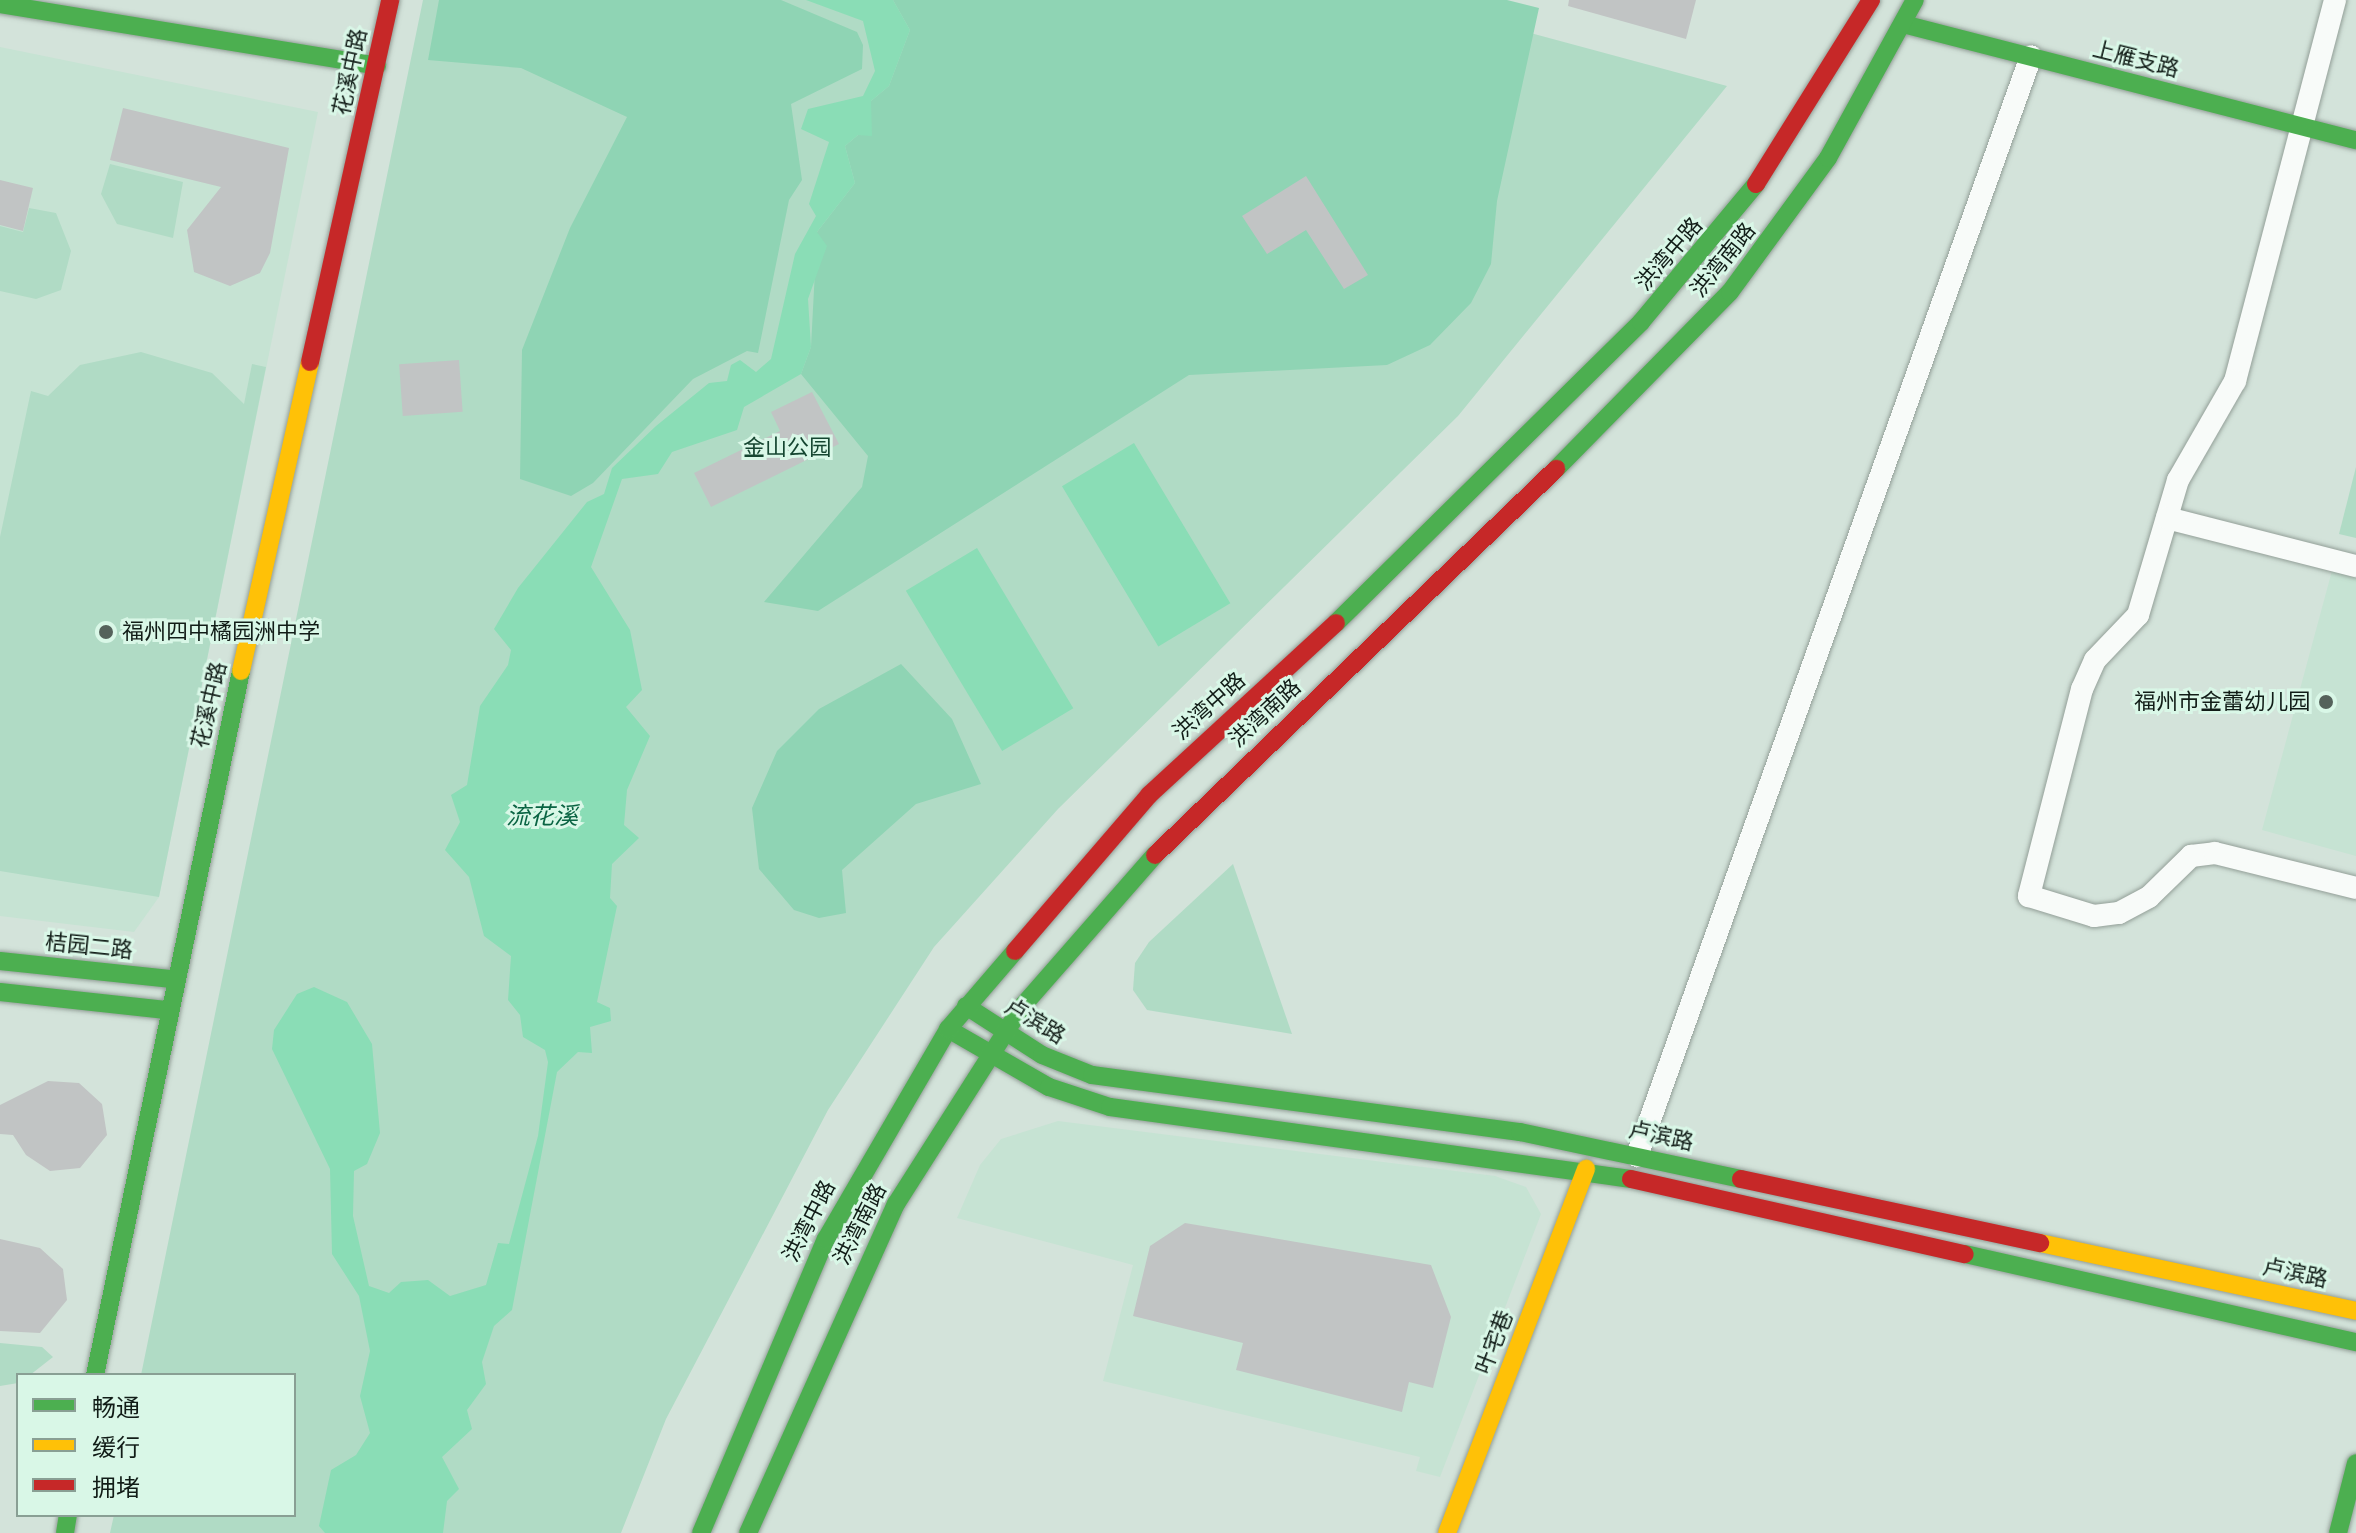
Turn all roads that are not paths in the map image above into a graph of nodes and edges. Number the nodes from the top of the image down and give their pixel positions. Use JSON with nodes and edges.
{"nodes":[{"id":1,"x":390,"y":0,"type":"edge"},
{"id":2,"x":1871,"y":0,"type":"edge"},
{"id":3,"x":1915,"y":0,"type":"edge"},
{"id":4,"x":2335,"y":0,"type":"edge"},
{"id":5,"x":0,"y":4,"type":"edge"},
{"id":6,"x":1903,"y":24,"type":"junction"},
{"id":7,"x":2031,"y":56,"type":"junction"},
{"id":8,"x":377,"y":66,"type":"junction"},
{"id":9,"x":2300,"y":126,"type":"junction"},
{"id":10,"x":2356,"y":140,"type":"edge"},
{"id":11,"x":2167,"y":518,"type":"junction"},
{"id":12,"x":2356,"y":566,"type":"edge"},
{"id":13,"x":2356,"y":888,"type":"edge"},
{"id":14,"x":0,"y":961,"type":"edge"},
{"id":15,"x":172,"y":979,"type":"junction"},
{"id":16,"x":0,"y":992,"type":"edge"},
{"id":17,"x":966,"y":1006,"type":"junction"},
{"id":18,"x":166,"y":1010,"type":"junction"},
{"id":19,"x":948,"y":1029,"type":"junction"},
{"id":20,"x":1004,"y":1032,"type":"junction"},
{"id":21,"x":988,"y":1054,"type":"junction"},
{"id":22,"x":1637,"y":1156,"type":"junction"},
{"id":23,"x":1586,"y":1169,"type":"junction"},
{"id":24,"x":2356,"y":1311,"type":"edge"},
{"id":25,"x":2356,"y":1342,"type":"edge"},
{"id":26,"x":95,"y":1373,"type":"edge"},
{"id":27,"x":2356,"y":1463,"type":"edge"},
{"id":28,"x":701,"y":1533,"type":"edge"},
{"id":29,"x":748,"y":1533,"type":"edge"},
{"id":30,"x":1447,"y":1533,"type":"edge"},
{"id":31,"x":2338,"y":1533,"type":"edge"}],
"edges":[{"from":1,"to":8,"type":"main road","name":"花溪中路"},
{"from":2,"to":17,"type":"main road","name":"洪湾中路"},
{"from":3,"to":6,"type":"main road","name":"洪湾南路"},
{"from":4,"to":9,"type":"street"},
{"from":5,"to":8,"type":"main road"},
{"from":6,"to":7,"type":"main road","name":"上雁支路"},
{"from":6,"to":20,"type":"main road","name":"洪湾南路"},
{"from":7,"to":9,"type":"main road","name":"上雁支路"},
{"from":7,"to":22,"type":"street"},
{"from":8,"to":15,"type":"main road","name":"花溪中路"},
{"from":9,"to":10,"type":"main road","name":"上雁支路"},
{"from":9,"to":11,"type":"street"},
{"from":11,"to":12,"type":"street"},
{"from":11,"to":13,"type":"street"},
{"from":14,"to":15,"type":"main road","name":"桔园二路"},
{"from":15,"to":18,"type":"main road","name":"花溪中路"},
{"from":16,"to":18,"type":"main road"},
{"from":17,"to":19,"type":"main road","name":"洪湾中路"},
{"from":17,"to":20,"type":"main road","name":"卢滨路"},
{"from":18,"to":26,"type":"main road","name":"花溪中路"},
{"from":19,"to":21,"type":"main road"},
{"from":19,"to":28,"type":"main road","name":"洪湾中路"},
{"from":20,"to":21,"type":"main road","name":"洪湾南路"},
{"from":20,"to":22,"type":"main road","name":"卢滨路"},
{"from":21,"to":23,"type":"main road"},
{"from":21,"to":29,"type":"main road","name":"洪湾南路"},
{"from":22,"to":24,"type":"main road","name":"卢滨路"},
{"from":23,"to":25,"type":"main road"},
{"from":23,"to":30,"type":"main road","name":"叶宅巷"},
{"from":27,"to":31,"type":"main road"}]}
